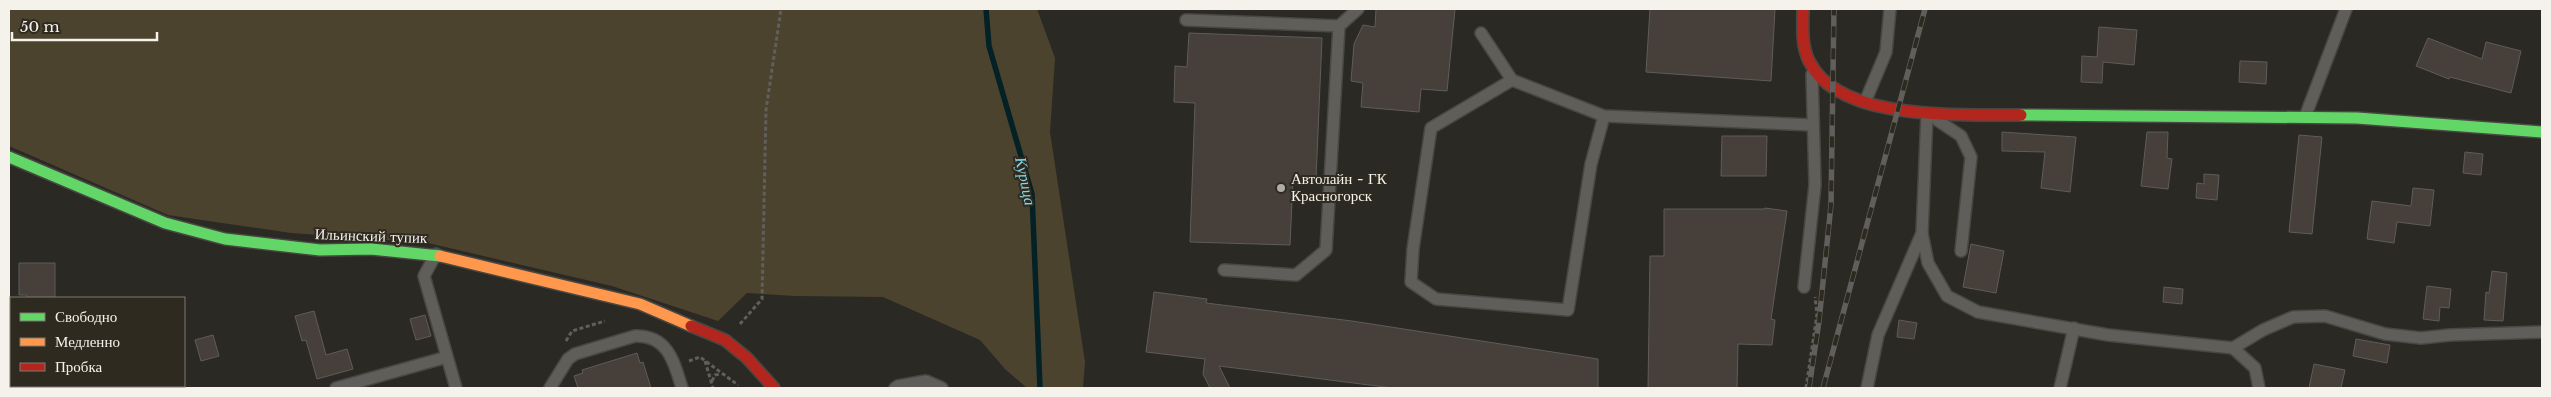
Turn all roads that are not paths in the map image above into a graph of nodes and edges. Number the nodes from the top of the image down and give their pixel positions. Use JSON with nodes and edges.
{"nodes":[{"id":1,"x":1358,"y":9,"type":"edge"},
{"id":2,"x":1803,"y":9,"type":"edge"},
{"id":3,"x":1890,"y":9,"type":"edge"},
{"id":4,"x":2346,"y":9,"type":"edge"},
{"id":5,"x":1186,"y":20,"type":"dead end"},
{"id":6,"x":1339,"y":26,"type":"junction"},
{"id":7,"x":1481,"y":33,"type":"dead end"},
{"id":8,"x":1812,"y":70,"type":"junction"},
{"id":9,"x":1512,"y":80,"type":"junction"},
{"id":10,"x":1865,"y":102,"type":"junction"},
{"id":11,"x":1927,"y":114,"type":"junction"},
{"id":12,"x":1604,"y":116,"type":"junction"},
{"id":13,"x":2305,"y":117,"type":"junction"},
{"id":14,"x":1813,"y":125,"type":"junction"},
{"id":15,"x":2542,"y":132,"type":"edge"},
{"id":16,"x":9,"y":157,"type":"edge"},
{"id":17,"x":1922,"y":233,"type":"junction"},
{"id":18,"x":1961,"y":251,"type":"dead end"},
{"id":19,"x":436,"y":254,"type":"junction"},
{"id":20,"x":1224,"y":270,"type":"dead end"},
{"id":21,"x":1804,"y":287,"type":"road end"},
{"id":22,"x":2074,"y":328,"type":"junction"},
{"id":23,"x":2542,"y":332,"type":"edge"},
{"id":24,"x":2232,"y":348,"type":"junction"},
{"id":25,"x":447,"y":357,"type":"junction"},
{"id":26,"x":336,"y":388,"type":"edge"},
{"id":27,"x":456,"y":388,"type":"edge"},
{"id":28,"x":550,"y":388,"type":"edge"},
{"id":29,"x":682,"y":388,"type":"edge"},
{"id":30,"x":774,"y":388,"type":"edge"},
{"id":31,"x":895,"y":388,"type":"edge"},
{"id":32,"x":942,"y":388,"type":"edge"},
{"id":33,"x":1867,"y":388,"type":"edge"},
{"id":34,"x":2060,"y":388,"type":"edge"},
{"id":35,"x":2259,"y":388,"type":"edge"}],
"edges":[{"from":1,"to":6,"type":"lane"},
{"from":2,"to":8,"type":"street"},
{"from":3,"to":10,"type":"lane"},
{"from":4,"to":13,"type":"lane"},
{"from":5,"to":6,"type":"lane"},
{"from":6,"to":20,"type":"lane"},
{"from":7,"to":9,"type":"lane"},
{"from":8,"to":10,"type":"street"},
{"from":8,"to":14,"type":"lane"},
{"from":9,"to":12,"type":"lane"},
{"from":9,"to":12,"type":"lane"},
{"from":10,"to":11,"type":"street"},
{"from":11,"to":13,"type":"street"},
{"from":11,"to":17,"type":"lane"},
{"from":11,"to":18,"type":"lane"},
{"from":12,"to":14,"type":"lane"},
{"from":13,"to":15,"type":"street"},
{"from":14,"to":21,"type":"lane"},
{"from":16,"to":19,"type":"street","name":"Ильинский тупик"},
{"from":17,"to":22,"type":"lane"},
{"from":17,"to":33,"type":"lane"},
{"from":19,"to":25,"type":"lane"},
{"from":19,"to":30,"type":"street","name":"Ильинский тупик"},
{"from":22,"to":24,"type":"lane"},
{"from":22,"to":34,"type":"lane"},
{"from":23,"to":24,"type":"lane"},
{"from":24,"to":35,"type":"lane"},
{"from":25,"to":26,"type":"lane"},
{"from":25,"to":27,"type":"lane"},
{"from":28,"to":29,"type":"lane"},
{"from":31,"to":32,"type":"lane"}]}
